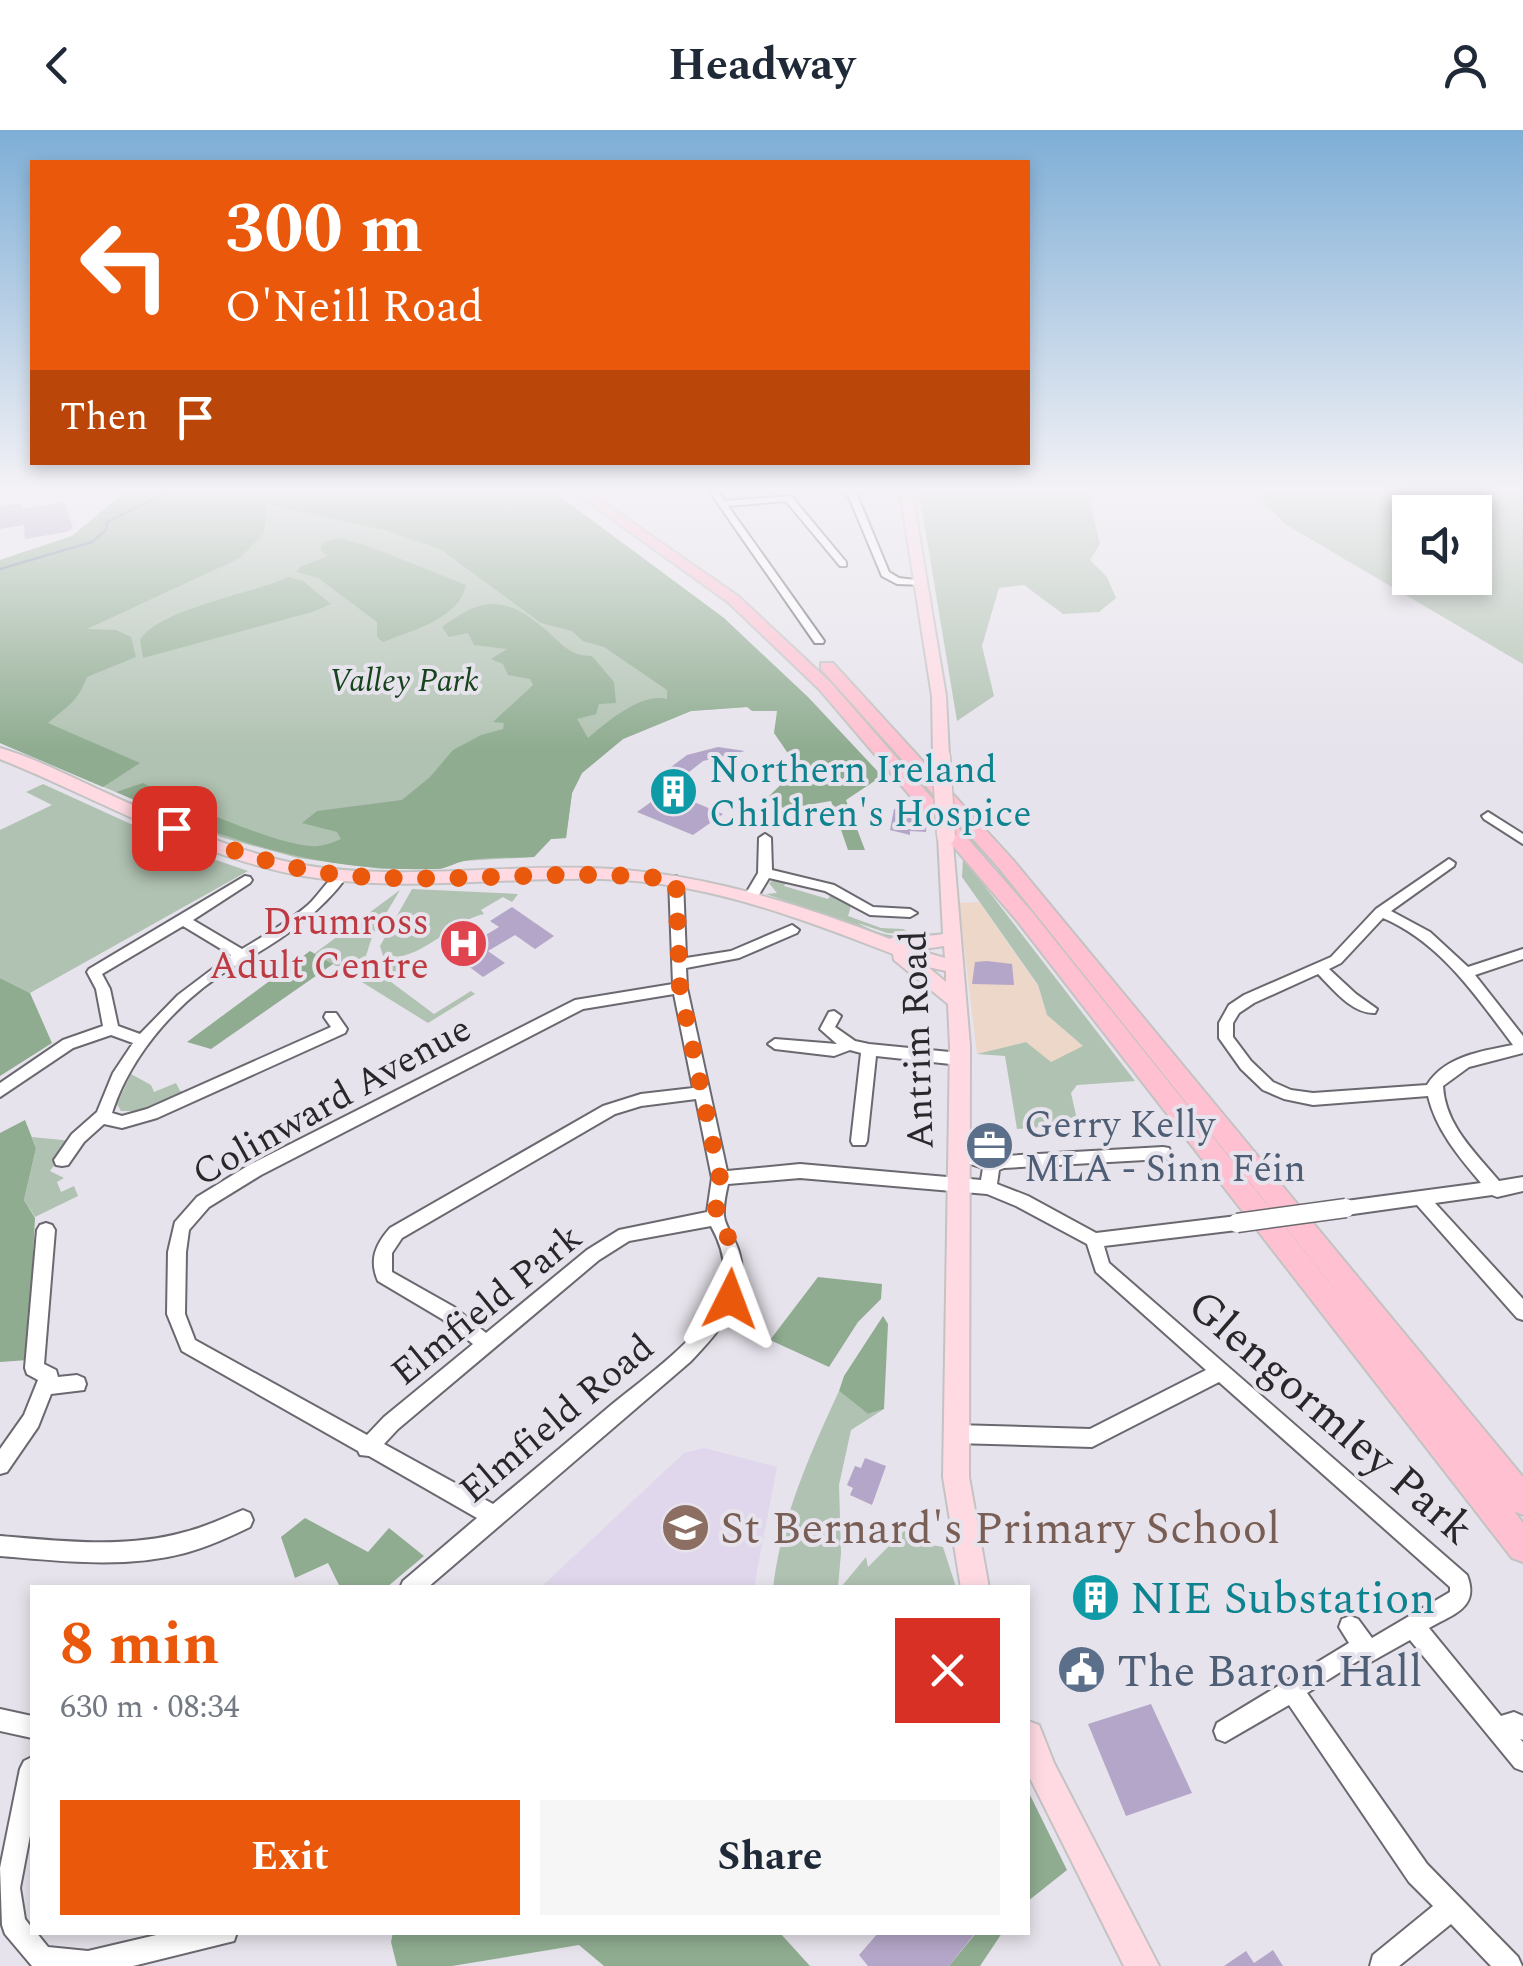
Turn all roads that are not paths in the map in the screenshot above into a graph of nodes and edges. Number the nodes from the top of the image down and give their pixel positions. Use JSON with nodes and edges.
{"nodes":[{"id":1,"x":703,"y":578,"type":"edge"},
{"id":2,"x":721,"y":578,"type":"edge"},
{"id":3,"x":773,"y":578,"type":"edge"},
{"id":4,"x":889,"y":578,"type":"edge"},
{"id":5,"x":920,"y":578,"type":"edge"},
{"id":6,"x":922,"y":590,"type":"junction"},
{"id":7,"x":788,"y":600,"type":"junction"},
{"id":8,"x":776,"y":601,"type":"dead end"},
{"id":9,"x":819,"y":641,"type":"dead end"},
{"id":10,"x":0,"y":754,"type":"edge"},
{"id":11,"x":1488,"y":816,"type":"dead end"},
{"id":12,"x":764,"y":838,"type":"dead end"},
{"id":13,"x":1523,"y":840,"type":"edge"},
{"id":14,"x":1448,"y":863,"type":"dead end"},
{"id":15,"x":764,"y":873,"type":"junction"},
{"id":16,"x":245,"y":880,"type":"dead end"},
{"id":17,"x":676,"y":880,"type":"junction"},
{"id":18,"x":336,"y":882,"type":"junction"},
{"id":19,"x":752,"y":895,"type":"junction"},
{"id":20,"x":1381,"y":912,"type":"junction"},
{"id":21,"x":910,"y":913,"type":"dead end"},
{"id":22,"x":182,"y":920,"type":"junction"},
{"id":23,"x":792,"y":930,"type":"dead end"},
{"id":24,"x":954,"y":938,"type":"junction"},
{"id":25,"x":881,"y":942,"type":"junction"},
{"id":26,"x":1523,"y":954,"type":"edge"},
{"id":27,"x":243,"y":956,"type":"junction"},
{"id":28,"x":678,"y":964,"type":"junction"},
{"id":29,"x":955,"y":966,"type":"junction"},
{"id":30,"x":1321,"y":970,"type":"junction"},
{"id":31,"x":1466,"y":973,"type":"junction"},
{"id":32,"x":680,"y":988,"type":"junction"},
{"id":33,"x":958,"y":1002,"type":"junction"},
{"id":34,"x":1370,"y":1010,"type":"dead end"},
{"id":35,"x":834,"y":1016,"type":"dead end"},
{"id":36,"x":331,"y":1017,"type":"dead end"},
{"id":37,"x":111,"y":1029,"type":"junction"},
{"id":38,"x":144,"y":1042,"type":"junction"},
{"id":39,"x":775,"y":1044,"type":"dead end"},
{"id":40,"x":850,"y":1045,"type":"junction"},
{"id":41,"x":1523,"y":1048,"type":"edge"},
{"id":42,"x":869,"y":1050,"type":"junction"},
{"id":43,"x":960,"y":1059,"type":"junction"},
{"id":44,"x":1434,"y":1090,"type":"junction"},
{"id":45,"x":0,"y":1091,"type":"edge"},
{"id":46,"x":700,"y":1093,"type":"junction"},
{"id":47,"x":104,"y":1115,"type":"junction"},
{"id":48,"x":858,"y":1141,"type":"dead end"},
{"id":49,"x":960,"y":1149,"type":"junction"},
{"id":50,"x":1163,"y":1153,"type":"dead end"},
{"id":51,"x":62,"y":1160,"type":"dead end"},
{"id":52,"x":995,"y":1165,"type":"junction"},
{"id":53,"x":720,"y":1178,"type":"junction"},
{"id":54,"x":1523,"y":1184,"type":"edge"},
{"id":55,"x":988,"y":1187,"type":"junction"},
{"id":56,"x":960,"y":1188,"type":"junction"},
{"id":57,"x":1497,"y":1190,"type":"junction"},
{"id":58,"x":1424,"y":1200,"type":"junction"},
{"id":59,"x":715,"y":1218,"type":"junction"},
{"id":60,"x":46,"y":1230,"type":"dead end"},
{"id":61,"x":1094,"y":1240,"type":"junction"},
{"id":62,"x":1523,"y":1312,"type":"edge"},
{"id":63,"x":485,"y":1343,"type":"junction"},
{"id":64,"x":1222,"y":1371,"type":"junction"},
{"id":65,"x":77,"y":1384,"type":"dead end"},
{"id":66,"x":46,"y":1386,"type":"junction"},
{"id":67,"x":954,"y":1434,"type":"junction"},
{"id":68,"x":367,"y":1448,"type":"junction"},
{"id":69,"x":0,"y":1465,"type":"edge"},
{"id":70,"x":1523,"y":1500,"type":"edge"},
{"id":71,"x":494,"y":1516,"type":"junction"},
{"id":72,"x":243,"y":1520,"type":"dead end"},
{"id":73,"x":0,"y":1546,"type":"edge"},
{"id":74,"x":1523,"y":1547,"type":"edge"},
{"id":75,"x":414,"y":1585,"type":"edge"},
{"id":76,"x":974,"y":1585,"type":"edge"},
{"id":77,"x":1413,"y":1626,"type":"junction"},
{"id":78,"x":1350,"y":1627,"type":"dead end"},
{"id":79,"x":1352,"y":1653,"type":"dead end"},
{"id":80,"x":1292,"y":1690,"type":"junction"},
{"id":81,"x":0,"y":1720,"type":"edge"},
{"id":82,"x":30,"y":1727,"type":"edge"},
{"id":83,"x":1497,"y":1729,"type":"junction"},
{"id":84,"x":1523,"y":1729,"type":"edge"},
{"id":85,"x":1226,"y":1731,"type":"dead end"},
{"id":86,"x":1030,"y":1741,"type":"edge"},
{"id":87,"x":1523,"y":1760,"type":"edge"},
{"id":88,"x":30,"y":1779,"type":"edge"},
{"id":89,"x":1452,"y":1907,"type":"junction"},
{"id":90,"x":212,"y":1935,"type":"edge"},
{"id":91,"x":1382,"y":1964,"type":"edge"},
{"id":92,"x":1142,"y":1966,"type":"edge"},
{"id":93,"x":1509,"y":1966,"type":"edge"}],
"edges":[{"from":1,"to":74,"type":"highway"},
{"from":2,"to":70,"type":"highway"},
{"from":3,"to":7,"type":"street"},
{"from":4,"to":6,"type":"street"},
{"from":5,"to":6,"type":"main road","name":"Antrim Road"},
{"from":6,"to":24,"type":"main road","name":"Antrim Road","bridge":true},
{"from":7,"to":8,"type":"street"},
{"from":7,"to":9,"type":"street"},
{"from":10,"to":18,"type":"main road"},
{"from":11,"to":13,"type":"street"},
{"from":12,"to":15,"type":"street"},
{"from":14,"to":20,"type":"street"},
{"from":15,"to":19,"type":"street"},
{"from":15,"to":21,"type":"street"},
{"from":16,"to":22,"type":"street"},
{"from":17,"to":18,"type":"main road"},
{"from":17,"to":19,"type":"main road"},
{"from":17,"to":28,"type":"street","name":"Elmfield Road"},
{"from":18,"to":27,"type":"street"},
{"from":19,"to":25,"type":"main road"},
{"from":20,"to":30,"type":"street"},
{"from":20,"to":31,"type":"street"},
{"from":22,"to":27,"type":"street"},
{"from":22,"to":37,"type":"street"},
{"from":23,"to":28,"type":"street"},
{"from":24,"to":25,"type":"main road"},
{"from":24,"to":29,"type":"main road","name":"Antrim Road"},
{"from":25,"to":29,"type":"main road"},
{"from":25,"to":33,"type":"main road"},
{"from":26,"to":31,"type":"street"},
{"from":27,"to":38,"type":"street"},
{"from":28,"to":32,"type":"street","name":"Elmfield Road"},
{"from":29,"to":33,"type":"main road","name":"Antrim Road"},
{"from":30,"to":34,"type":"street"},
{"from":30,"to":44,"type":"street"},
{"from":31,"to":41,"type":"street"},
{"from":32,"to":46,"type":"street","name":"Elmfield Road"},
{"from":32,"to":68,"type":"street","name":"Colinward Avenue"},
{"from":33,"to":43,"type":"main road","name":"Antrim Road"},
{"from":35,"to":40,"type":"street"},
{"from":36,"to":47,"type":"street"},
{"from":37,"to":38,"type":"street"},
{"from":37,"to":45,"type":"street"},
{"from":38,"to":47,"type":"street"},
{"from":39,"to":40,"type":"street"},
{"from":40,"to":42,"type":"street"},
{"from":41,"to":44,"type":"street"},
{"from":42,"to":43,"type":"street"},
{"from":42,"to":48,"type":"street"},
{"from":43,"to":49,"type":"main road","name":"Antrim Road"},
{"from":44,"to":57,"type":"street"},
{"from":46,"to":53,"type":"street","name":"Elmfield Road"},
{"from":46,"to":63,"type":"street"},
{"from":47,"to":51,"type":"street"},
{"from":49,"to":52,"type":"street"},
{"from":49,"to":56,"type":"main road","name":"Antrim Road"},
{"from":50,"to":52,"type":"street"},
{"from":52,"to":55,"type":"street"},
{"from":53,"to":56,"type":"street"},
{"from":53,"to":59,"type":"street","name":"Elmfield Road"},
{"from":54,"to":57,"type":"street"},
{"from":55,"to":56,"type":"street"},
{"from":55,"to":61,"type":"street"},
{"from":56,"to":67,"type":"main road","name":"Antrim Road"},
{"from":57,"to":58,"type":"street"},
{"from":58,"to":61,"type":"street","bridge":true},
{"from":58,"to":62,"type":"street"},
{"from":59,"to":63,"type":"street","name":"Elmfield Park"},
{"from":59,"to":71,"type":"street","name":"Elmfield Road"},
{"from":60,"to":66,"type":"street"},
{"from":61,"to":64,"type":"street","name":"Glengormley Park"},
{"from":63,"to":68,"type":"street","name":"Elmfield Park"},
{"from":64,"to":67,"type":"street"},
{"from":64,"to":77,"type":"street","name":"Glengormley Park"},
{"from":65,"to":66,"type":"street"},
{"from":66,"to":69,"type":"street"},
{"from":67,"to":76,"type":"main road","name":"Antrim Road"},
{"from":68,"to":71,"type":"street","name":"Colinward Avenue"},
{"from":71,"to":75,"type":"street","name":"Elmfield Road"},
{"from":72,"to":73,"type":"street"},
{"from":77,"to":78,"type":"street","name":"Glengormley Park"},
{"from":77,"to":83,"type":"street"},
{"from":79,"to":80,"type":"street"},
{"from":80,"to":85,"type":"street"},
{"from":80,"to":89,"type":"street"},
{"from":81,"to":82,"type":"street"},
{"from":83,"to":84,"type":"street"},
{"from":83,"to":87,"type":"street"},
{"from":86,"to":92,"type":"main road"},
{"from":88,"to":90,"type":"street"},
{"from":89,"to":91,"type":"street"},
{"from":89,"to":93,"type":"street"}]}
